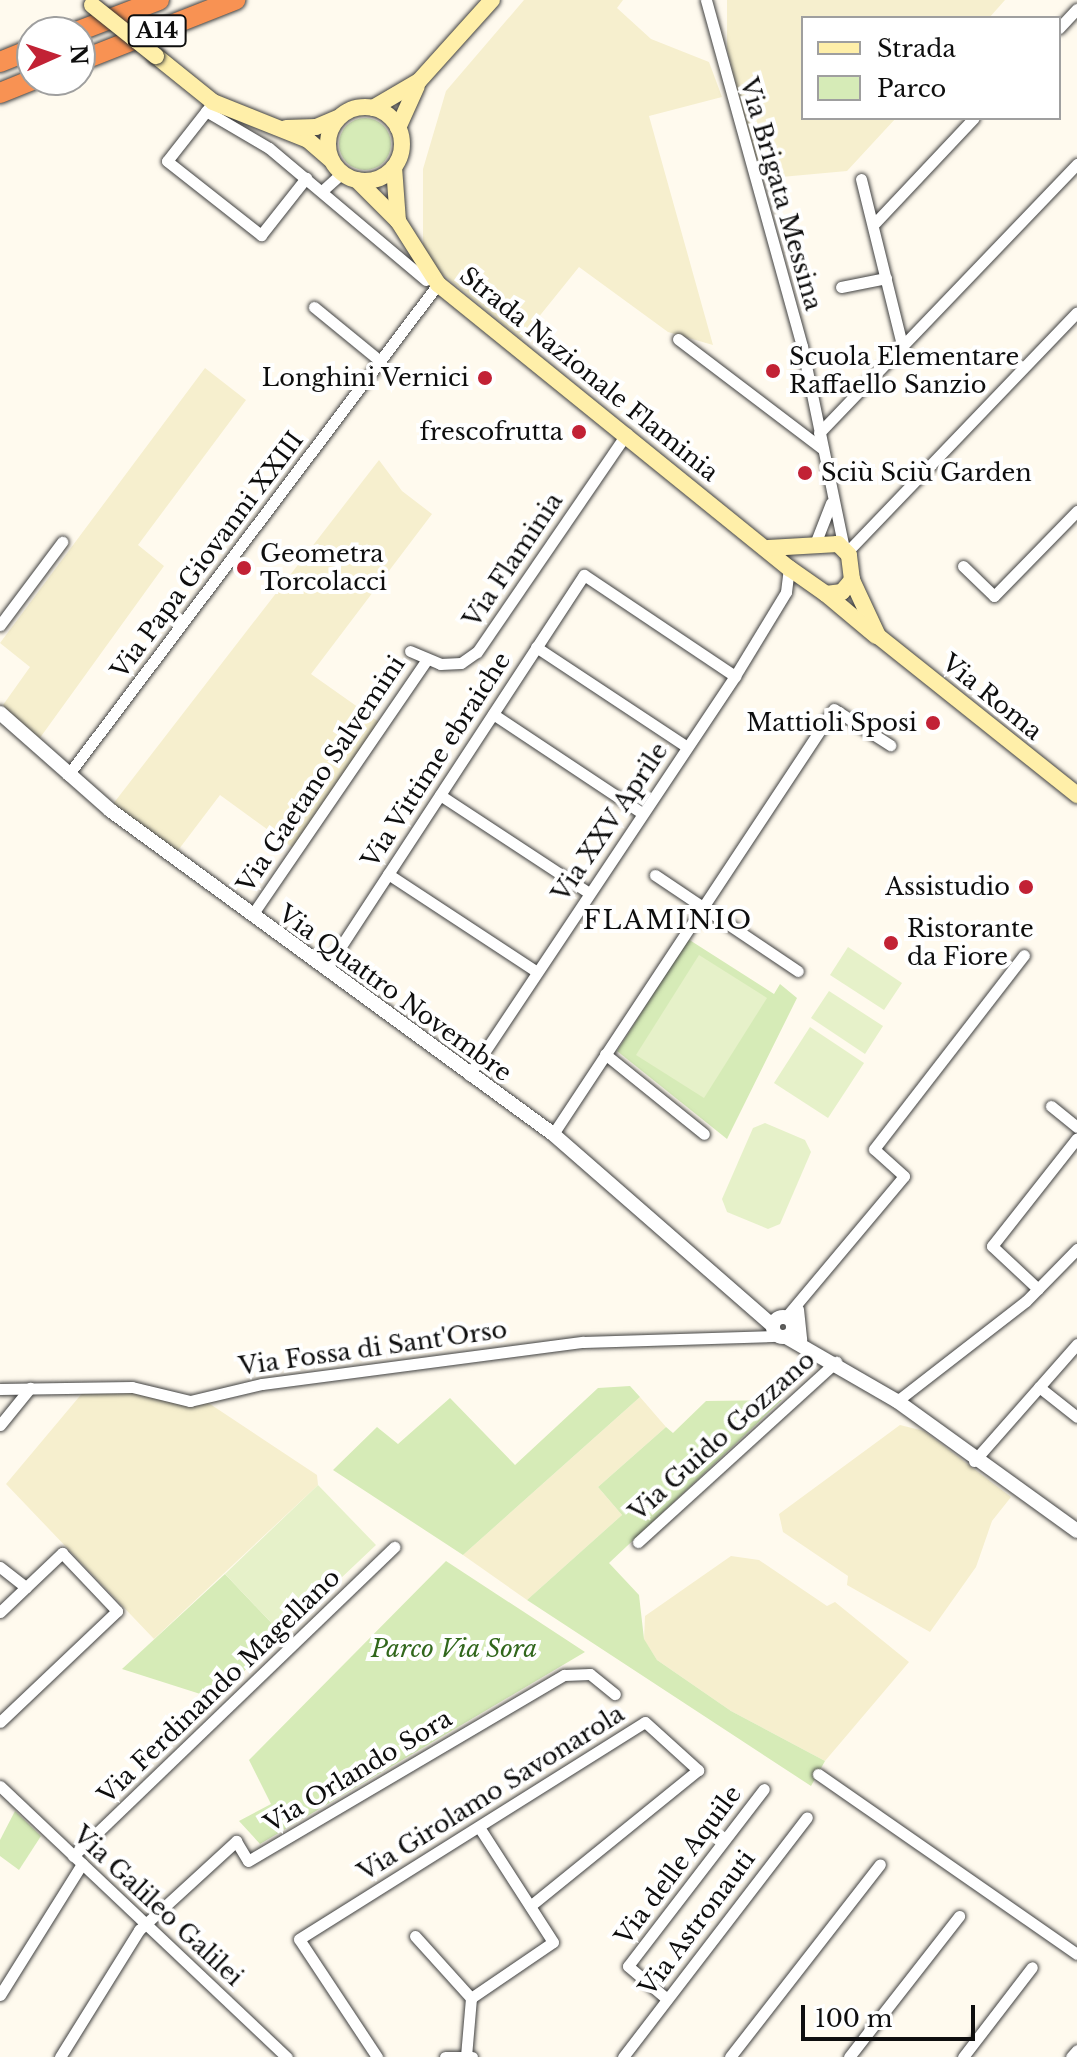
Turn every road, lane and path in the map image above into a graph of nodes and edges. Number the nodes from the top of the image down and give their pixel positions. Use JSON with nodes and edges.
{"nodes":[{"id":1,"x":159,"y":0,"type":"edge"},
{"id":2,"x":235,"y":0,"type":"edge"},
{"id":3,"x":492,"y":0,"type":"edge"},
{"id":4,"x":706,"y":0,"type":"edge"},
{"id":5,"x":89,"y":2,"type":"edge"},
{"id":6,"x":1077,"y":9,"type":"edge"},
{"id":7,"x":96,"y":24,"type":"edge"},
{"id":8,"x":1061,"y":26,"type":"edge"},
{"id":9,"x":96,"y":55,"type":"edge"},
{"id":10,"x":419,"y":81,"type":"junction"},
{"id":11,"x":210,"y":106,"type":"junction"},
{"id":12,"x":373,"y":108,"type":"junction"},
{"id":13,"x":342,"y":115,"type":"junction"},
{"id":14,"x":972,"y":120,"type":"edge"},
{"id":15,"x":282,"y":128,"type":"junction"},
{"id":16,"x":398,"y":128,"type":"junction"},
{"id":17,"x":1077,"y":164,"type":"edge"},
{"id":18,"x":394,"y":167,"type":"junction"},
{"id":19,"x":343,"y":171,"type":"junction"},
{"id":20,"x":306,"y":178,"type":"junction"},
{"id":21,"x":861,"y":179,"type":"dead end"},
{"id":22,"x":322,"y":191,"type":"junction"},
{"id":23,"x":398,"y":221,"type":"junction"},
{"id":24,"x":873,"y":225,"type":"junction"},
{"id":25,"x":886,"y":278,"type":"junction"},
{"id":26,"x":432,"y":282,"type":"junction"},
{"id":27,"x":841,"y":287,"type":"dead end"},
{"id":28,"x":314,"y":307,"type":"dead end"},
{"id":29,"x":1077,"y":312,"type":"edge"},
{"id":30,"x":678,"y":339,"type":"dead end"},
{"id":31,"x":903,"y":349,"type":"junction"},
{"id":32,"x":380,"y":361,"type":"junction"},
{"id":33,"x":627,"y":433,"type":"junction"},
{"id":34,"x":819,"y":433,"type":"junction"},
{"id":35,"x":823,"y":449,"type":"junction"},
{"id":36,"x":832,"y":495,"type":"junction"},
{"id":37,"x":1077,"y":511,"type":"edge"},
{"id":38,"x":62,"y":542,"type":"dead end"},
{"id":39,"x":812,"y":546,"type":"junction"},
{"id":40,"x":768,"y":548,"type":"junction"},
{"id":41,"x":846,"y":550,"type":"junction"},
{"id":42,"x":963,"y":566,"type":"dead end"},
{"id":43,"x":789,"y":568,"type":"junction"},
{"id":44,"x":807,"y":579,"type":"junction"},
{"id":45,"x":852,"y":580,"type":"junction"},
{"id":46,"x":786,"y":592,"type":"junction"},
{"id":47,"x":826,"y":594,"type":"junction"},
{"id":48,"x":0,"y":625,"type":"edge"},
{"id":49,"x":878,"y":636,"type":"junction"},
{"id":50,"x":536,"y":647,"type":"junction"},
{"id":51,"x":410,"y":651,"type":"dead end"},
{"id":52,"x":427,"y":659,"type":"junction"},
{"id":53,"x":735,"y":676,"type":"junction"},
{"id":54,"x":0,"y":713,"type":"edge"},
{"id":55,"x":493,"y":714,"type":"junction"},
{"id":56,"x":890,"y":745,"type":"dead end"},
{"id":57,"x":687,"y":747,"type":"junction"},
{"id":58,"x":68,"y":775,"type":"junction"},
{"id":59,"x":440,"y":795,"type":"junction"},
{"id":60,"x":1077,"y":795,"type":"edge"},
{"id":61,"x":642,"y":813,"type":"junction"},
{"id":62,"x":388,"y":874,"type":"junction"},
{"id":63,"x":655,"y":875,"type":"dead end"},
{"id":64,"x":589,"y":893,"type":"junction"},
{"id":65,"x":702,"y":906,"type":"junction"},
{"id":66,"x":252,"y":915,"type":"junction"},
{"id":67,"x":1024,"y":955,"type":"dead end"},
{"id":68,"x":326,"y":969,"type":"junction"},
{"id":69,"x":798,"y":971,"type":"dead end"},
{"id":70,"x":537,"y":972,"type":"junction"},
{"id":71,"x":605,"y":1054,"type":"junction"},
{"id":72,"x":469,"y":1075,"type":"junction"},
{"id":73,"x":1051,"y":1106,"type":"dead end"},
{"id":74,"x":1077,"y":1127,"type":"edge"},
{"id":75,"x":553,"y":1134,"type":"junction"},
{"id":76,"x":704,"y":1134,"type":"dead end"},
{"id":77,"x":1077,"y":1138,"type":"edge"},
{"id":78,"x":1077,"y":1249,"type":"edge"},
{"id":79,"x":1038,"y":1289,"type":"junction"},
{"id":80,"x":786,"y":1326,"type":"junction"},
{"id":81,"x":1075,"y":1351,"type":"edge"},
{"id":82,"x":836,"y":1362,"type":"junction"},
{"id":83,"x":1039,"y":1387,"type":"junction"},
{"id":84,"x":30,"y":1388,"type":"junction"},
{"id":85,"x":0,"y":1389,"type":"edge"},
{"id":86,"x":902,"y":1404,"type":"junction"},
{"id":87,"x":1077,"y":1417,"type":"edge"},
{"id":88,"x":0,"y":1425,"type":"edge"},
{"id":89,"x":974,"y":1461,"type":"junction"},
{"id":90,"x":1076,"y":1529,"type":"edge"},
{"id":91,"x":638,"y":1542,"type":"dead end"},
{"id":92,"x":394,"y":1547,"type":"dead end"},
{"id":93,"x":0,"y":1567,"type":"edge"},
{"id":94,"x":26,"y":1587,"type":"junction"},
{"id":95,"x":0,"y":1612,"type":"edge"},
{"id":96,"x":615,"y":1694,"type":"dead end"},
{"id":97,"x":0,"y":1722,"type":"edge"},
{"id":98,"x":818,"y":1774,"type":"dead end"},
{"id":99,"x":0,"y":1786,"type":"edge"},
{"id":100,"x":764,"y":1789,"type":"dead end"},
{"id":101,"x":807,"y":1817,"type":"dead end"},
{"id":102,"x":479,"y":1827,"type":"junction"},
{"id":103,"x":78,"y":1860,"type":"junction"},
{"id":104,"x":880,"y":1864,"type":"dead end"},
{"id":105,"x":530,"y":1906,"type":"junction"},
{"id":106,"x":959,"y":1916,"type":"dead end"},
{"id":107,"x":146,"y":1924,"type":"junction"},
{"id":108,"x":415,"y":1936,"type":"dead end"},
{"id":109,"x":1077,"y":1954,"type":"edge"},
{"id":110,"x":1032,"y":1967,"type":"dead end"},
{"id":111,"x":0,"y":1995,"type":"edge"},
{"id":112,"x":471,"y":1998,"type":"junction"},
{"id":113,"x":667,"y":1999,"type":"junction"},
{"id":114,"x":1077,"y":2050,"type":"edge"},
{"id":115,"x":469,"y":2056,"type":"edge"},
{"id":116,"x":60,"y":2057,"type":"edge"},
{"id":117,"x":287,"y":2057,"type":"edge"},
{"id":118,"x":377,"y":2057,"type":"edge"},
{"id":119,"x":445,"y":2057,"type":"edge"},
{"id":120,"x":623,"y":2057,"type":"edge"},
{"id":121,"x":730,"y":2057,"type":"edge"},
{"id":122,"x":849,"y":2057,"type":"edge"},
{"id":123,"x":963,"y":2057,"type":"edge"},
{"id":124,"x":1071,"y":2057,"type":"edge"}],
"edges":[{"from":1,"to":7,"type":"highway","number":"A14"},
{"from":2,"to":9,"type":"highway","number":"A14"},
{"from":3,"to":10,"type":"main road"},
{"from":4,"to":34,"type":"street","name":"Via Brigata Messina"},
{"from":5,"to":11,"type":"main road","name":"Strada Nazionale Flaminia","bridge":true},
{"from":6,"to":8,"type":"street"},
{"from":10,"to":12,"type":"main road","name":"Strada Nazionale Flaminia"},
{"from":10,"to":16,"type":"main road","name":"Strada Nazionale Flaminia"},
{"from":11,"to":15,"type":"main road","name":"Strada Nazionale Flaminia"},
{"from":11,"to":20,"type":"street","name":"Strada Nazionale Flaminia"},
{"from":11,"to":20,"type":"street"},
{"from":12,"to":13,"type":"main road","name":"Strada Nazionale Flaminia"},
{"from":12,"to":16,"type":"main road"},
{"from":13,"to":15,"type":"main road","name":"Strada Nazionale Flaminia"},
{"from":13,"to":19,"type":"main road"},
{"from":14,"to":24,"type":"street"},
{"from":15,"to":19,"type":"main road","name":"Strada Nazionale Flaminia"},
{"from":16,"to":18,"type":"main road","name":"Strada Nazionale Flaminia"},
{"from":17,"to":31,"type":"street"},
{"from":18,"to":19,"type":"main road"},
{"from":18,"to":23,"type":"main road","name":"Strada Nazionale Flaminia"},
{"from":19,"to":22,"type":"street"},
{"from":19,"to":23,"type":"main road","name":"Strada Nazionale Flaminia"},
{"from":20,"to":22,"type":"street","name":"Strada Nazionale Flaminia"},
{"from":21,"to":24,"type":"street"},
{"from":22,"to":26,"type":"street","name":"Strada Nazionale Flaminia"},
{"from":23,"to":26,"type":"main road","name":"Strada Nazionale Flaminia"},
{"from":24,"to":25,"type":"street"},
{"from":25,"to":27,"type":"street"},
{"from":25,"to":31,"type":"street"},
{"from":26,"to":32,"type":"street","name":"Via Papa Giovanni XXIII"},
{"from":26,"to":33,"type":"main road","name":"Strada Nazionale Flaminia"},
{"from":28,"to":32,"type":"street"},
{"from":29,"to":41,"type":"street"},
{"from":30,"to":35,"type":"street"},
{"from":31,"to":34,"type":"street"},
{"from":32,"to":58,"type":"street","name":"Via Papa Giovanni XXIII"},
{"from":33,"to":40,"type":"main road","name":"Strada Nazionale Flaminia"},
{"from":33,"to":52,"type":"street","name":"Via Flaminia"},
{"from":34,"to":35,"type":"street","name":"Via Brigata Messina"},
{"from":35,"to":36,"type":"street","name":"Via Brigata Messina"},
{"from":36,"to":39,"type":"street"},
{"from":36,"to":41,"type":"street","name":"Via Brigata Messina"},
{"from":37,"to":42,"type":"street"},
{"from":38,"to":48,"type":"street"},
{"from":39,"to":40,"type":"main road"},
{"from":39,"to":41,"type":"main road"},
{"from":39,"to":44,"type":"main road"},
{"from":40,"to":43,"type":"main road","name":"Strada Nazionale Flaminia"},
{"from":41,"to":45,"type":"main road"},
{"from":43,"to":44,"type":"main road","name":"Strada Nazionale Flaminia"},
{"from":43,"to":46,"type":"street","name":"Via XXV Aprile"},
{"from":44,"to":46,"type":"street","name":"Via XXV Aprile"},
{"from":44,"to":47,"type":"main road","name":"Strada Nazionale Flaminia"},
{"from":45,"to":47,"type":"main road"},
{"from":45,"to":49,"type":"main road","name":"Via Roma"},
{"from":46,"to":53,"type":"street","name":"Via XXV Aprile"},
{"from":47,"to":49,"type":"main road","name":"Via Roma"},
{"from":49,"to":60,"type":"main road","name":"Via Roma"},
{"from":50,"to":53,"type":"street","name":"Via Vittime ebraiche"},
{"from":50,"to":55,"type":"street","name":"Via Vittime ebraiche"},
{"from":50,"to":57,"type":"street"},
{"from":51,"to":52,"type":"street","name":"Via Flaminia"},
{"from":52,"to":66,"type":"street","name":"Via Gaetano Salvemini"},
{"from":53,"to":57,"type":"street","name":"Via XXV Aprile"},
{"from":54,"to":58,"type":"street","name":"Via Quattro Novembre"},
{"from":55,"to":59,"type":"street","name":"Via Vittime ebraiche"},
{"from":55,"to":61,"type":"street"},
{"from":56,"to":65,"type":"street"},
{"from":57,"to":61,"type":"street","name":"Via XXV Aprile"},
{"from":58,"to":66,"type":"street","name":"Via Quattro Novembre"},
{"from":59,"to":62,"type":"street","name":"Via Vittime ebraiche"},
{"from":59,"to":64,"type":"street"},
{"from":61,"to":64,"type":"street","name":"Via XXV Aprile"},
{"from":62,"to":68,"type":"street","name":"Via Vittime ebraiche"},
{"from":62,"to":70,"type":"street"},
{"from":63,"to":65,"type":"street"},
{"from":64,"to":70,"type":"street","name":"Via XXV Aprile"},
{"from":65,"to":69,"type":"street"},
{"from":65,"to":71,"type":"street"},
{"from":66,"to":68,"type":"street","name":"Via Quattro Novembre"},
{"from":67,"to":80,"type":"street"},
{"from":68,"to":72,"type":"street","name":"Via Quattro Novembre"},
{"from":70,"to":72,"type":"street","name":"Via XXV Aprile"},
{"from":71,"to":75,"type":"street"},
{"from":71,"to":76,"type":"street"},
{"from":72,"to":75,"type":"street","name":"Via Quattro Novembre"},
{"from":73,"to":74,"type":"street"},
{"from":75,"to":80,"type":"street","name":"Via Quattro Novembre"},
{"from":77,"to":79,"type":"street"},
{"from":78,"to":79,"type":"street"},
{"from":79,"to":86,"type":"street"},
{"from":80,"to":82,"type":"street","name":"Via Quattro Novembre"},
{"from":80,"to":84,"type":"street","name":"Via Fossa di Sant'Orso"},
{"from":81,"to":83,"type":"street"},
{"from":82,"to":86,"type":"street","name":"Via Quattro Novembre"},
{"from":82,"to":91,"type":"street","name":"Via Guido Gozzano"},
{"from":83,"to":87,"type":"street"},
{"from":83,"to":89,"type":"street"},
{"from":84,"to":85,"type":"street","name":"Via Fossa di Sant'Orso"},
{"from":84,"to":88,"type":"street"},
{"from":86,"to":89,"type":"street","name":"Via Quattro Novembre"},
{"from":89,"to":90,"type":"street","name":"Via Quattro Novembre"},
{"from":92,"to":103,"type":"street","name":"Via Ferdinando Magellano"},
{"from":93,"to":94,"type":"street"},
{"from":94,"to":95,"type":"street"},
{"from":94,"to":97,"type":"street"},
{"from":96,"to":107,"type":"street","name":"Via Orlando Sora"},
{"from":98,"to":109,"type":"street"},
{"from":99,"to":103,"type":"street","name":"Via Galileo Galilei"},
{"from":100,"to":113,"type":"street","name":"Via delle Aquile"},
{"from":101,"to":113,"type":"street","name":"Via Astronauti"},
{"from":102,"to":105,"type":"street"},
{"from":102,"to":105,"type":"street","name":"Via Girolamo Savonarola"},
{"from":102,"to":118,"type":"street","name":"Via Girolamo Savonarola"},
{"from":103,"to":107,"type":"street","name":"Via Galileo Galilei"},
{"from":103,"to":111,"type":"street","name":"Via Ferdinando Magellano"},
{"from":104,"to":121,"type":"street"},
{"from":105,"to":112,"type":"street"},
{"from":106,"to":122,"type":"street"},
{"from":107,"to":116,"type":"street"},
{"from":107,"to":117,"type":"street","name":"Via Galileo Galilei"},
{"from":108,"to":112,"type":"street"},
{"from":110,"to":123,"type":"street"},
{"from":112,"to":115,"type":"street"},
{"from":113,"to":120,"type":"street","name":"Via Astronauti"},
{"from":114,"to":124,"type":"street"},
{"from":115,"to":119,"type":"street"}]}
